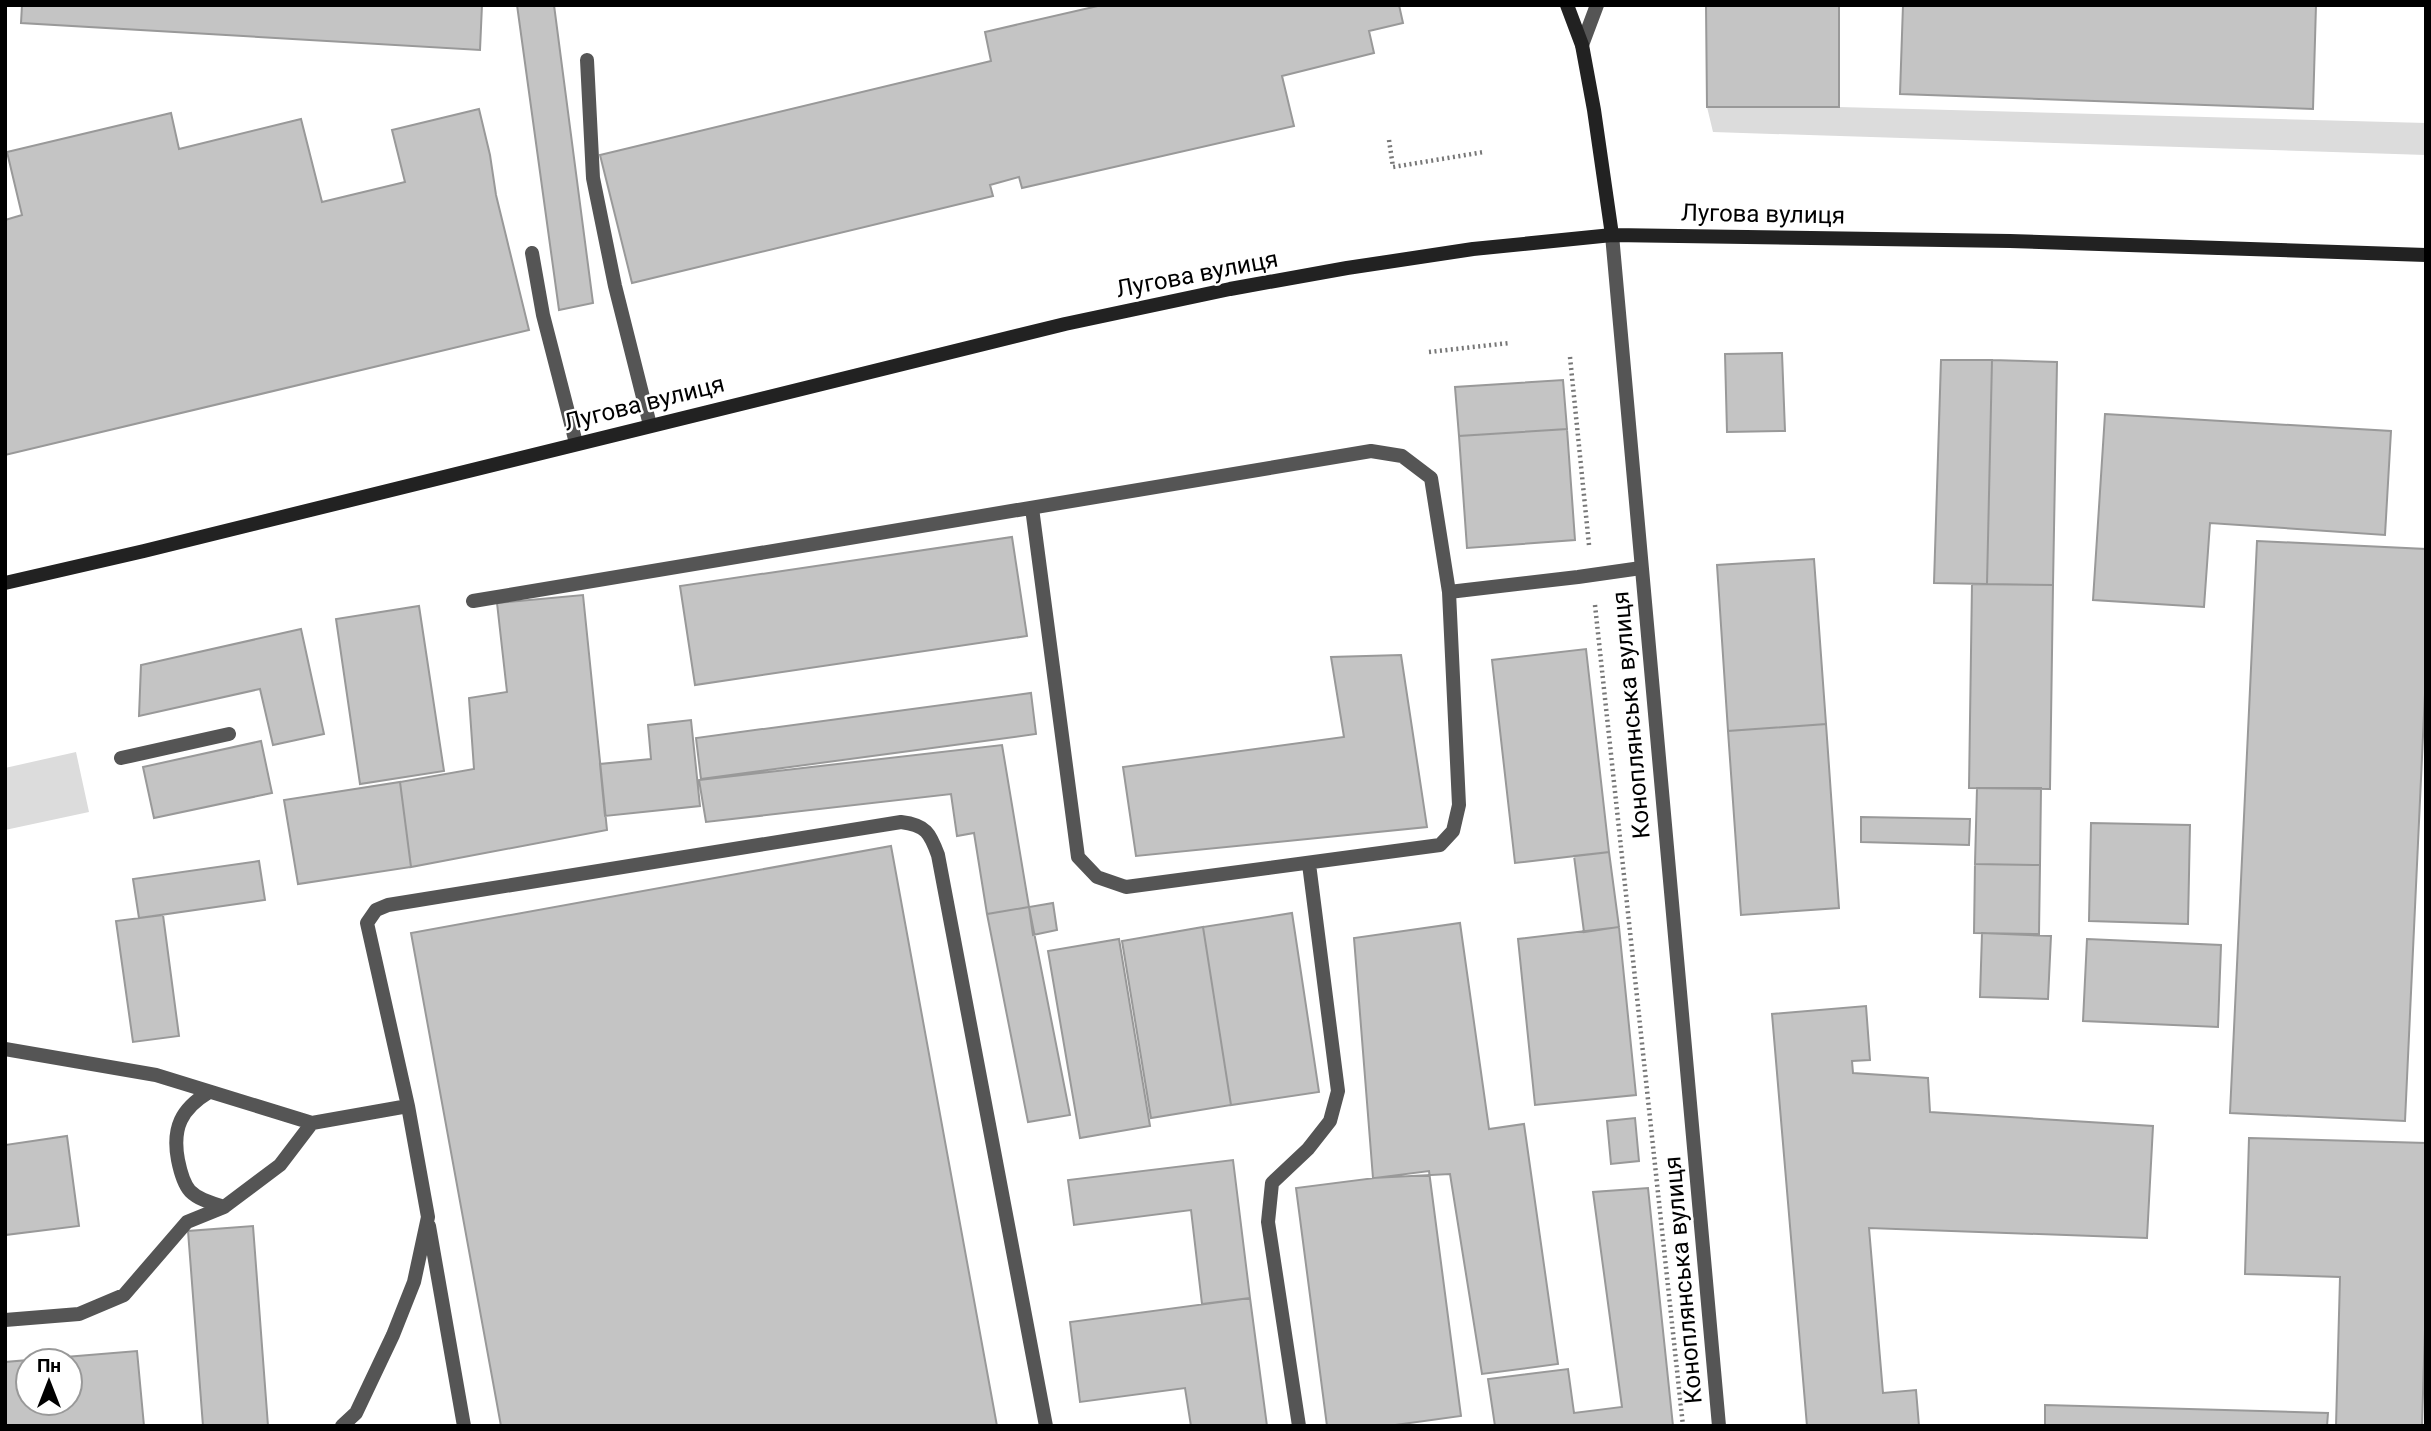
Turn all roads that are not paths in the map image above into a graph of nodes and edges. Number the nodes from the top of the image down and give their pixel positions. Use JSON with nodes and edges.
{"nodes":[{"id":1,"x":1567,"y":5,"type":"edge"},
{"id":2,"x":1597,"y":5,"type":"edge"},
{"id":3,"x":1582,"y":45,"type":"junction"},
{"id":4,"x":587,"y":60,"type":"dead end"},
{"id":5,"x":1612,"y":235,"type":"junction"},
{"id":6,"x":532,"y":253,"type":"dead end"},
{"id":7,"x":2426,"y":255,"type":"edge"},
{"id":8,"x":650,"y":425,"type":"junction"},
{"id":9,"x":576,"y":443,"type":"junction"},
{"id":10,"x":1032,"y":508,"type":"junction"},
{"id":11,"x":1641,"y":568,"type":"junction"},
{"id":12,"x":5,"y":583,"type":"edge"},
{"id":13,"x":1449,"y":592,"type":"junction"},
{"id":14,"x":472,"y":601,"type":"dead end"},
{"id":15,"x":229,"y":734,"type":"dead end"},
{"id":16,"x":121,"y":758,"type":"dead end"},
{"id":17,"x":1309,"y":863,"type":"junction"},
{"id":18,"x":5,"y":1049,"type":"edge"},
{"id":19,"x":209,"y":1092,"type":"junction"},
{"id":20,"x":408,"y":1106,"type":"junction"},
{"id":21,"x":312,"y":1123,"type":"junction"},
{"id":22,"x":224,"y":1207,"type":"junction"},
{"id":23,"x":428,"y":1217,"type":"junction"},
{"id":24,"x":5,"y":1320,"type":"edge"},
{"id":25,"x":342,"y":1426,"type":"edge"},
{"id":26,"x":464,"y":1426,"type":"edge"},
{"id":27,"x":1046,"y":1426,"type":"edge"},
{"id":28,"x":1299,"y":1426,"type":"edge"},
{"id":29,"x":1719,"y":1426,"type":"edge"}],
"edges":[{"from":1,"to":3,"type":"main road","name":"Коноплянська вулиця"},
{"from":2,"to":3,"type":"street"},
{"from":3,"to":5,"type":"main road","name":"Коноплянська вулиця"},
{"from":4,"to":8,"type":"street"},
{"from":5,"to":7,"type":"main road","name":"Лугова вулиця"},
{"from":5,"to":8,"type":"main road","name":"Лугова вулиця"},
{"from":5,"to":11,"type":"street","name":"Коноплянська вулиця"},
{"from":6,"to":9,"type":"street"},
{"from":8,"to":9,"type":"main road","name":"Лугова вулиця"},
{"from":9,"to":12,"type":"main road","name":"Лугова вулиця"},
{"from":10,"to":13,"type":"street"},
{"from":10,"to":14,"type":"street"},
{"from":10,"to":17,"type":"street"},
{"from":11,"to":13,"type":"street"},
{"from":11,"to":29,"type":"street","name":"Коноплянська вулиця"},
{"from":13,"to":17,"type":"street"},
{"from":15,"to":16,"type":"street"},
{"from":17,"to":28,"type":"street"},
{"from":18,"to":19,"type":"street"},
{"from":19,"to":21,"type":"street"},
{"from":19,"to":22,"type":"street"},
{"from":20,"to":21,"type":"street"},
{"from":20,"to":23,"type":"street"},
{"from":20,"to":27,"type":"street"},
{"from":21,"to":22,"type":"street"},
{"from":22,"to":24,"type":"street"},
{"from":23,"to":25,"type":"street"},
{"from":23,"to":26,"type":"street"}]}
